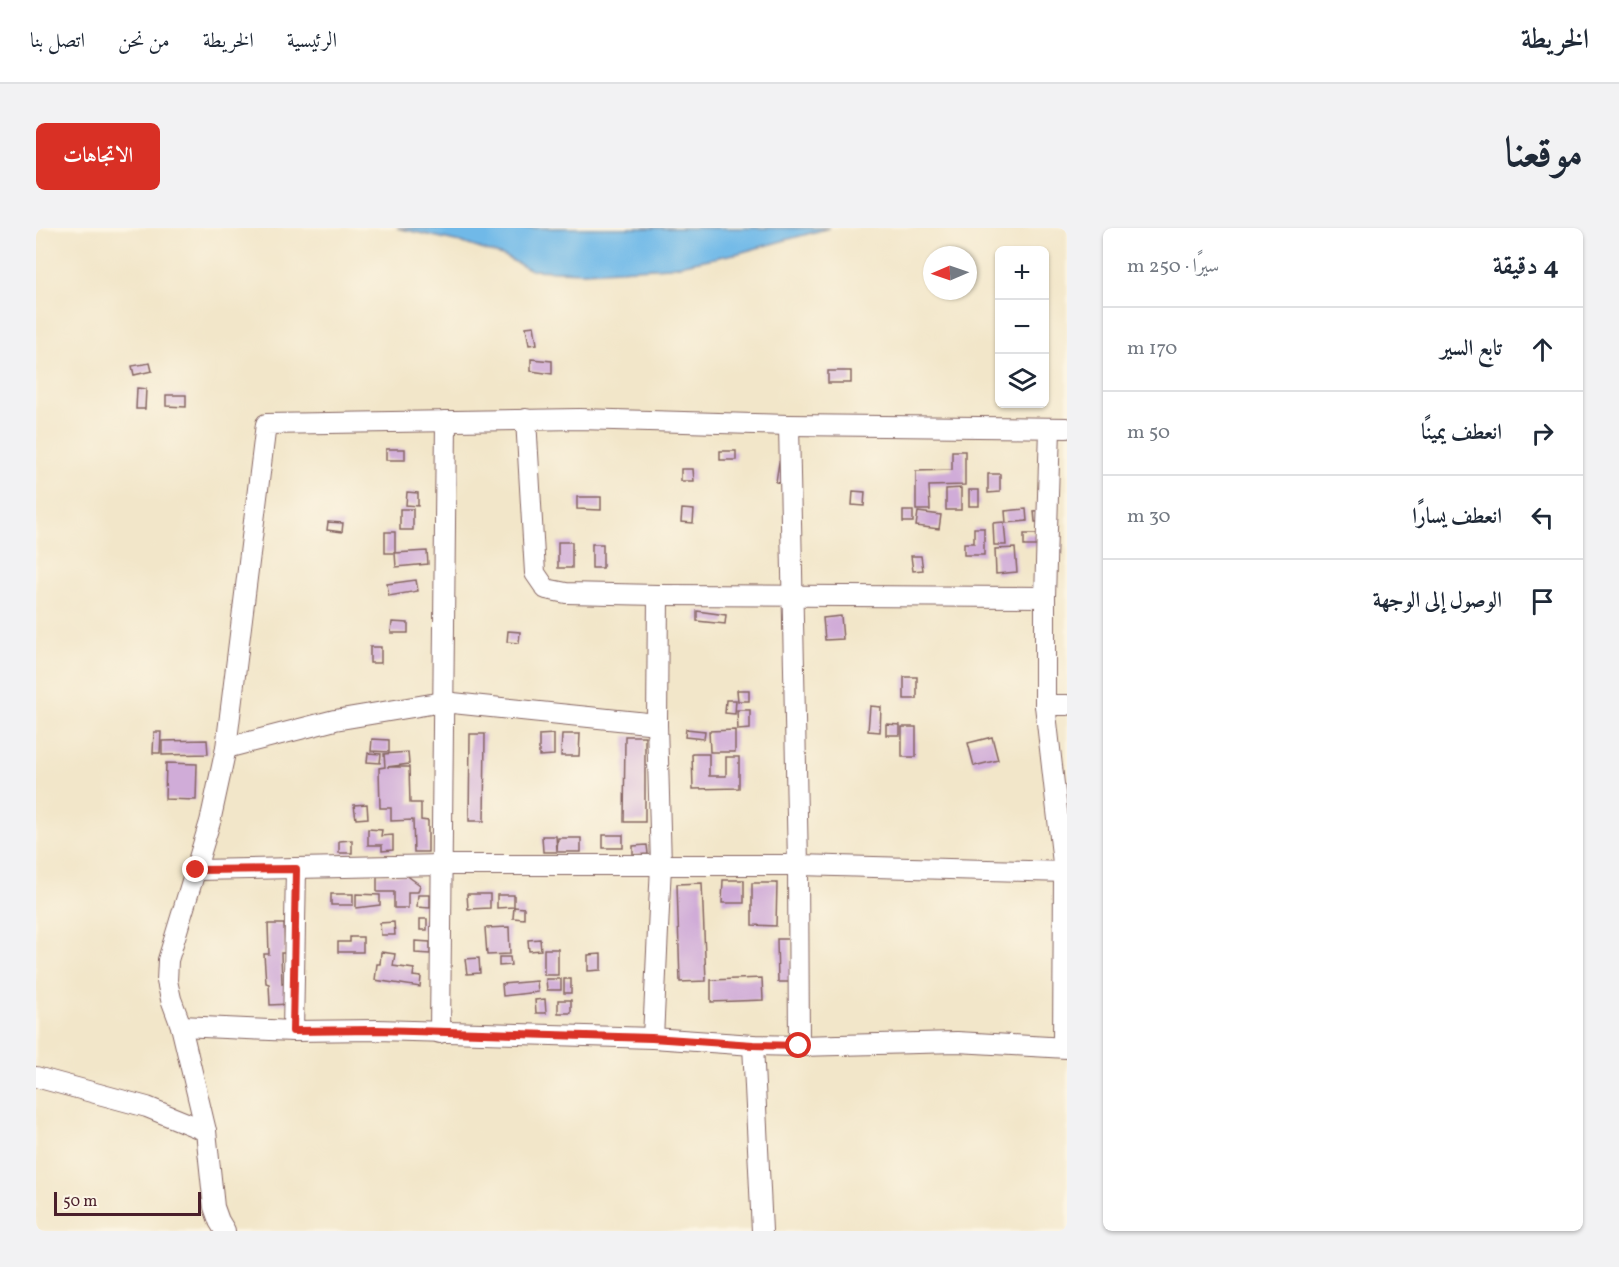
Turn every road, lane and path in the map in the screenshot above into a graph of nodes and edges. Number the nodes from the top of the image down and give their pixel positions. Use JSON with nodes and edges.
{"nodes":[{"id":1,"x":526,"y":420,"type":"junction"},
{"id":2,"x":446,"y":421,"type":"junction"},
{"id":3,"x":789,"y":425,"type":"junction"},
{"id":4,"x":1059,"y":428,"type":"edge"},
{"id":5,"x":658,"y":595,"type":"junction"},
{"id":6,"x":793,"y":595,"type":"junction"},
{"id":7,"x":1045,"y":597,"type":"junction"},
{"id":8,"x":443,"y":702,"type":"junction"},
{"id":9,"x":1045,"y":705,"type":"junction"},
{"id":10,"x":1067,"y":705,"type":"edge"},
{"id":11,"x":657,"y":724,"type":"junction"},
{"id":12,"x":226,"y":748,"type":"junction"},
{"id":13,"x":442,"y":865,"type":"junction"},
{"id":14,"x":661,"y":865,"type":"junction"},
{"id":15,"x":798,"y":865,"type":"junction"},
{"id":16,"x":296,"y":869,"type":"junction"},
{"id":17,"x":196,"y":870,"type":"junction"},
{"id":18,"x":1066,"y":872,"type":"edge"},
{"id":19,"x":181,"y":1026,"type":"junction"},
{"id":20,"x":293,"y":1031,"type":"junction"},
{"id":21,"x":440,"y":1032,"type":"junction"},
{"id":22,"x":652,"y":1038,"type":"junction"},
{"id":23,"x":753,"y":1045,"type":"junction"},
{"id":24,"x":799,"y":1046,"type":"junction"},
{"id":25,"x":1065,"y":1047,"type":"edge"},
{"id":26,"x":36,"y":1077,"type":"edge"},
{"id":27,"x":206,"y":1131,"type":"junction"},
{"id":28,"x":225,"y":1231,"type":"edge"},
{"id":29,"x":762,"y":1231,"type":"edge"}],
"edges":[{"from":1,"to":2,"type":"street"},
{"from":1,"to":3,"type":"street"},
{"from":1,"to":5,"type":"street"},
{"from":2,"to":8,"type":"street"},
{"from":2,"to":12,"type":"street"},
{"from":3,"to":4,"type":"street"},
{"from":3,"to":6,"type":"street"},
{"from":4,"to":7,"type":"street"},
{"from":5,"to":6,"type":"street"},
{"from":5,"to":11,"type":"street"},
{"from":6,"to":7,"type":"street"},
{"from":6,"to":15,"type":"street"},
{"from":7,"to":9,"type":"street"},
{"from":8,"to":11,"type":"street"},
{"from":8,"to":12,"type":"street"},
{"from":8,"to":13,"type":"street"},
{"from":9,"to":10,"type":"street"},
{"from":9,"to":18,"type":"street"},
{"from":11,"to":14,"type":"street"},
{"from":12,"to":17,"type":"street"},
{"from":13,"to":14,"type":"street"},
{"from":13,"to":16,"type":"street"},
{"from":13,"to":21,"type":"street"},
{"from":14,"to":15,"type":"street"},
{"from":14,"to":22,"type":"street"},
{"from":15,"to":18,"type":"street"},
{"from":15,"to":24,"type":"street"},
{"from":16,"to":17,"type":"street"},
{"from":16,"to":20,"type":"street"},
{"from":17,"to":19,"type":"street"},
{"from":18,"to":25,"type":"street"},
{"from":19,"to":20,"type":"street"},
{"from":19,"to":27,"type":"street"},
{"from":20,"to":21,"type":"street"},
{"from":21,"to":22,"type":"street"},
{"from":22,"to":23,"type":"street"},
{"from":23,"to":24,"type":"street"},
{"from":23,"to":29,"type":"street"},
{"from":24,"to":25,"type":"street"},
{"from":26,"to":27,"type":"street"},
{"from":27,"to":28,"type":"street"}]}
